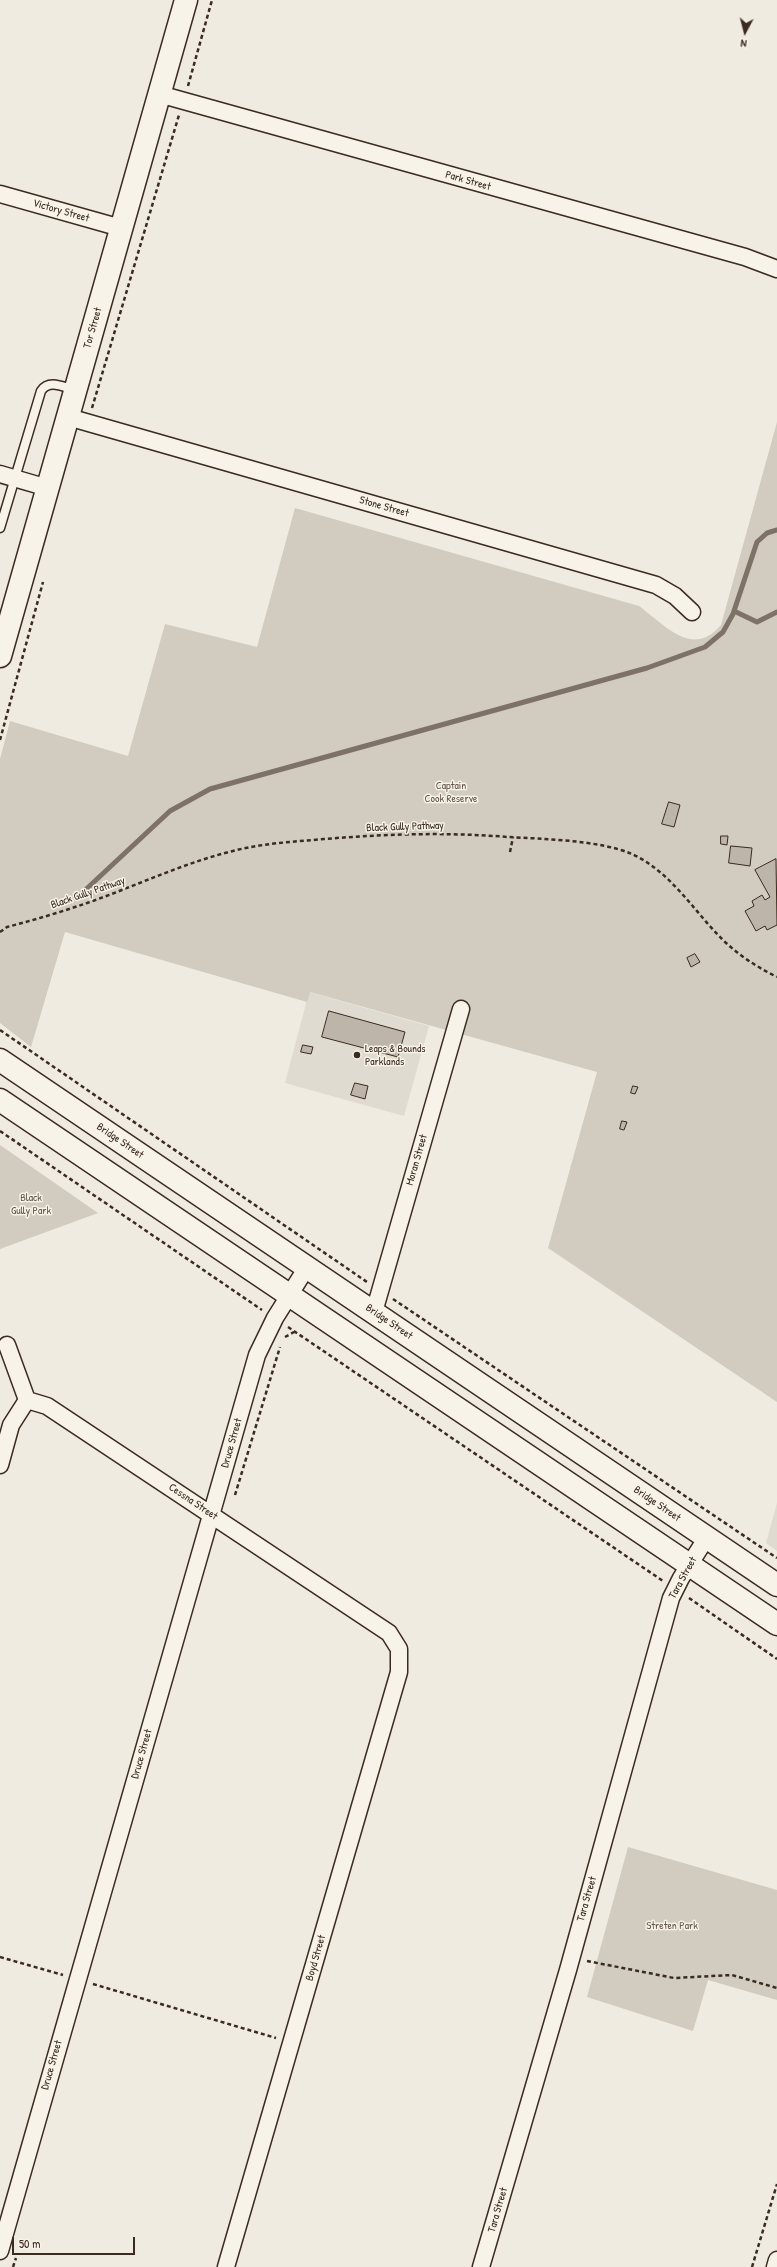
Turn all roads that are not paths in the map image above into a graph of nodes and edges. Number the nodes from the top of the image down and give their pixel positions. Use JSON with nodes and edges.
{"nodes":[{"id":1,"x":186,"y":0,"type":"edge"},
{"id":2,"x":159,"y":94,"type":"junction"},
{"id":3,"x":0,"y":194,"type":"edge"},
{"id":4,"x":121,"y":228,"type":"junction"},
{"id":5,"x":777,"y":269,"type":"edge"},
{"id":6,"x":76,"y":390,"type":"junction"},
{"id":7,"x":78,"y":420,"type":"junction"},
{"id":8,"x":7,"y":476,"type":"edge"},
{"id":9,"x":48,"y":488,"type":"junction"},
{"id":10,"x":0,"y":528,"type":"edge"},
{"id":11,"x":692,"y":612,"type":"dead end"},
{"id":12,"x":0,"y":656,"type":"edge"},
{"id":13,"x":461,"y":1009,"type":"dead end"},
{"id":14,"x":0,"y":1060,"type":"edge"},
{"id":15,"x":0,"y":1100,"type":"edge"},
{"id":16,"x":307,"y":1267,"type":"junction"},
{"id":17,"x":288,"y":1296,"type":"junction"},
{"id":18,"x":374,"y":1312,"type":"junction"},
{"id":19,"x":7,"y":1345,"type":"dead end"},
{"id":20,"x":27,"y":1400,"type":"junction"},
{"id":21,"x":0,"y":1465,"type":"edge"},
{"id":22,"x":211,"y":1514,"type":"junction"},
{"id":23,"x":707,"y":1538,"type":"junction"},
{"id":24,"x":689,"y":1564,"type":"junction"},
{"id":25,"x":777,"y":1585,"type":"edge"},
{"id":26,"x":777,"y":1624,"type":"edge"},
{"id":27,"x":399,"y":1649,"type":"joint"},
{"id":28,"x":0,"y":2251,"type":"edge"},
{"id":29,"x":777,"y":2260,"type":"edge"},
{"id":30,"x":226,"y":2267,"type":"edge"},
{"id":31,"x":481,"y":2267,"type":"edge"},
{"id":32,"x":775,"y":2267,"type":"edge"}],
"edges":[{"from":1,"to":2,"type":"highway","name":"Tor Street"},
{"from":2,"to":4,"type":"highway","name":"Tor Street"},
{"from":2,"to":5,"type":"street","name":"Park Street"},
{"from":3,"to":4,"type":"street","name":"Victory Street"},
{"from":4,"to":6,"type":"highway","name":"Tor Street"},
{"from":6,"to":7,"type":"highway","name":"Tor Street"},
{"from":6,"to":8,"type":"lane"},
{"from":7,"to":9,"type":"highway","name":"Tor Street"},
{"from":7,"to":11,"type":"street","name":"Stone Street"},
{"from":8,"to":9,"type":"street"},
{"from":8,"to":10,"type":"lane"},
{"from":9,"to":12,"type":"highway","name":"Tor Street"},
{"from":13,"to":18,"type":"street","name":"Moran Street"},
{"from":14,"to":16,"type":"highway","name":"Bridge Street"},
{"from":15,"to":17,"type":"highway"},
{"from":16,"to":17,"type":"street","name":"Druce Street"},
{"from":16,"to":18,"type":"highway","name":"Bridge Street"},
{"from":17,"to":22,"type":"street","name":"Druce Street"},
{"from":17,"to":24,"type":"highway"},
{"from":18,"to":23,"type":"highway","name":"Bridge Street"},
{"from":19,"to":20,"type":"street"},
{"from":20,"to":21,"type":"street"},
{"from":20,"to":22,"type":"street","name":"Cessna Street"},
{"from":22,"to":27,"type":"street","name":"Cessna Street"},
{"from":22,"to":28,"type":"street","name":"Druce Street"},
{"from":23,"to":24,"type":"street","name":"Tara Street"},
{"from":23,"to":25,"type":"highway","name":"Bridge Street"},
{"from":24,"to":26,"type":"highway"},
{"from":24,"to":31,"type":"street","name":"Tara Street"},
{"from":27,"to":30,"type":"street","name":"Boyd Street"},
{"from":29,"to":32,"type":"street"}]}
